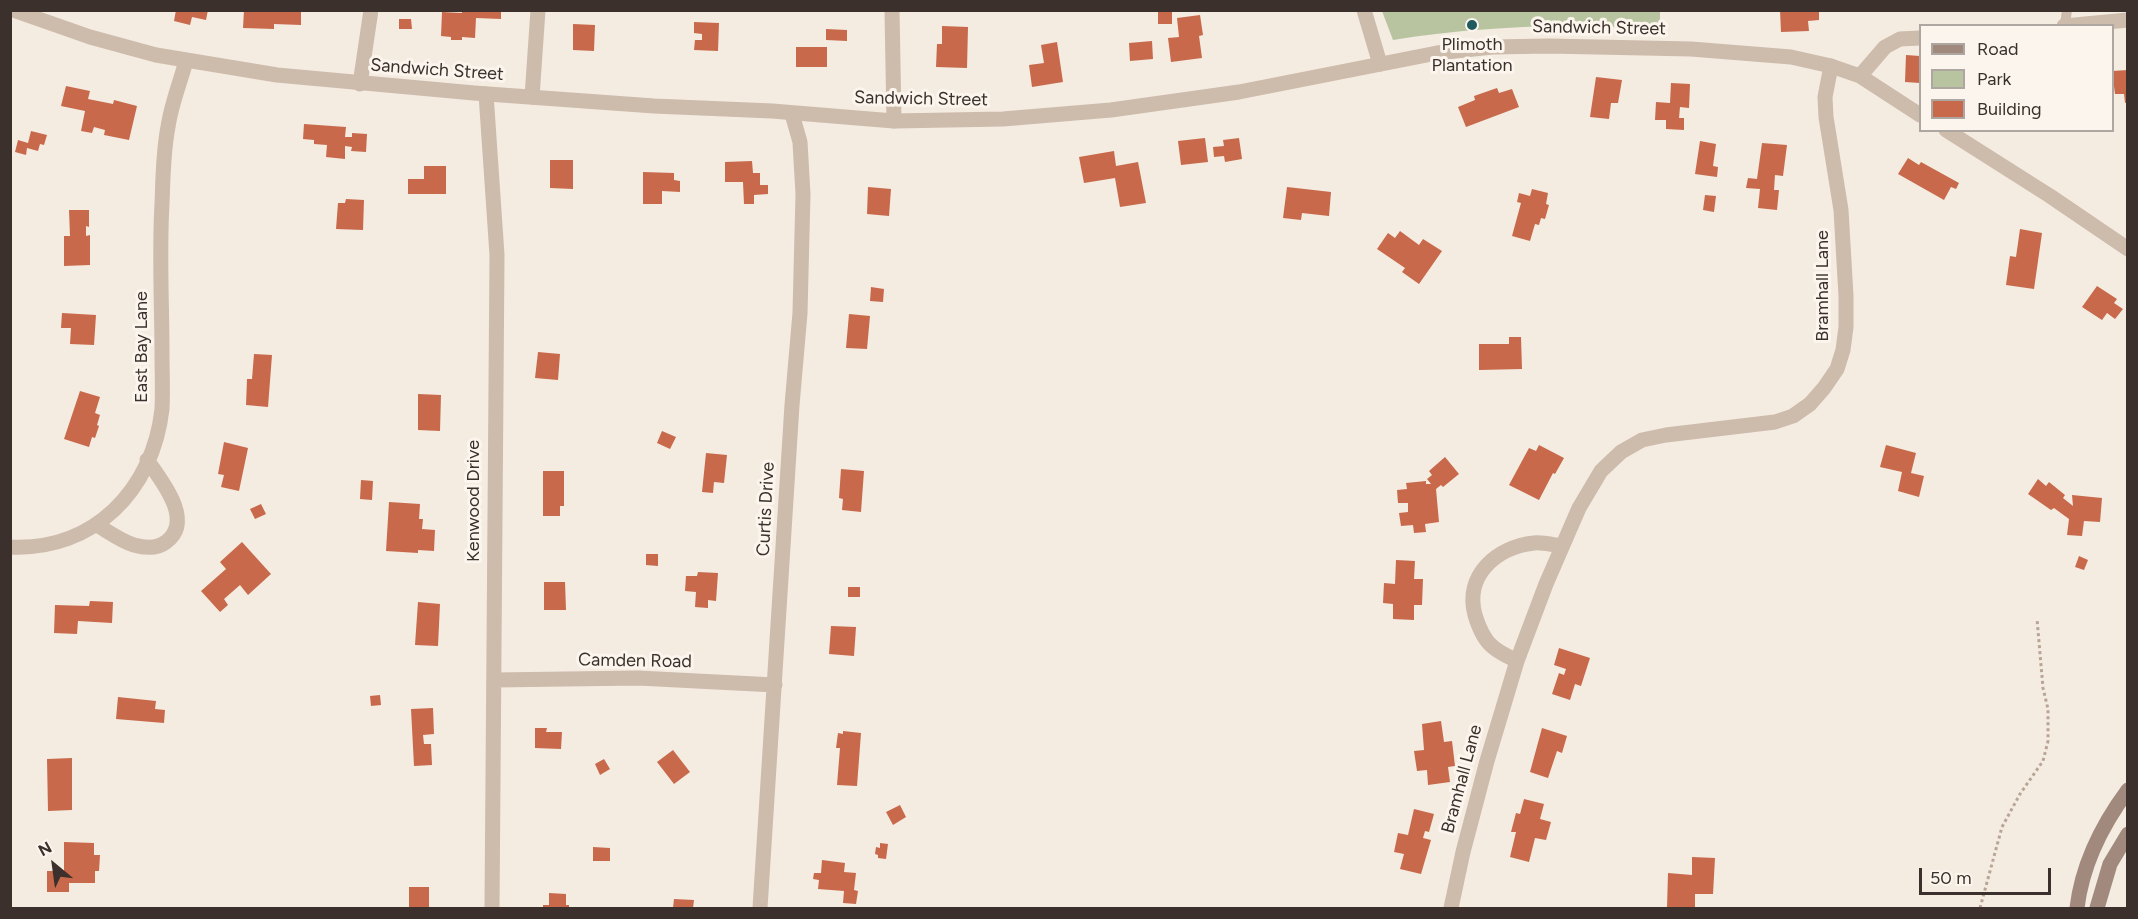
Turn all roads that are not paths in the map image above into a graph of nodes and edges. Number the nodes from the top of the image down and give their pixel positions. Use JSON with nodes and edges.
{"nodes":[{"id":1,"x":13,"y":10,"type":"edge"},
{"id":2,"x":371,"y":10,"type":"edge"},
{"id":3,"x":538,"y":10,"type":"edge"},
{"id":4,"x":892,"y":10,"type":"edge"},
{"id":5,"x":1364,"y":10,"type":"edge"},
{"id":6,"x":49,"y":16,"type":"edge"},
{"id":7,"x":2127,"y":20,"type":"edge"},
{"id":8,"x":2077,"y":24,"type":"edge"},
{"id":9,"x":1919,"y":38,"type":"edge"},
{"id":10,"x":186,"y":61,"type":"junction"},
{"id":11,"x":1380,"y":64,"type":"junction"},
{"id":12,"x":1831,"y":66,"type":"junction"},
{"id":13,"x":1860,"y":76,"type":"junction"},
{"id":14,"x":360,"y":84,"type":"junction"},
{"id":15,"x":486,"y":93,"type":"junction"},
{"id":16,"x":532,"y":97,"type":"junction"},
{"id":17,"x":792,"y":114,"type":"junction"},
{"id":18,"x":1919,"y":114,"type":"edge"},
{"id":19,"x":894,"y":121,"type":"junction"},
{"id":20,"x":1949,"y":132,"type":"edge"},
{"id":21,"x":2127,"y":249,"type":"edge"},
{"id":22,"x":147,"y":460,"type":"junction"},
{"id":23,"x":97,"y":525,"type":"junction"},
{"id":24,"x":1562,"y":546,"type":"junction"},
{"id":25,"x":10,"y":547,"type":"edge"},
{"id":26,"x":1517,"y":661,"type":"junction"},
{"id":27,"x":494,"y":680,"type":"junction"},
{"id":28,"x":775,"y":685,"type":"junction"},
{"id":29,"x":2127,"y":790,"type":"edge"},
{"id":30,"x":2127,"y":834,"type":"edge"},
{"id":31,"x":492,"y":909,"type":"edge"},
{"id":32,"x":760,"y":909,"type":"edge"},
{"id":33,"x":1451,"y":909,"type":"edge"},
{"id":34,"x":2077,"y":909,"type":"edge"},
{"id":35,"x":2097,"y":909,"type":"edge"}],
"edges":[{"from":1,"to":6,"type":"street","name":"Sandwich Street"},
{"from":2,"to":14,"type":"street"},
{"from":3,"to":16,"type":"street"},
{"from":4,"to":19,"type":"street"},
{"from":5,"to":11,"type":"street"},
{"from":6,"to":10,"type":"street","name":"Sandwich Street"},
{"from":7,"to":8,"type":"street"},
{"from":9,"to":13,"type":"street"},
{"from":10,"to":14,"type":"street","name":"Sandwich Street"},
{"from":10,"to":22,"type":"street","name":"East Bay Lane"},
{"from":11,"to":12,"type":"street","name":"Sandwich Street"},
{"from":11,"to":19,"type":"street","name":"Sandwich Street"},
{"from":12,"to":13,"type":"street","name":"Sandwich Street"},
{"from":12,"to":24,"type":"street","name":"Bramhall Lane"},
{"from":13,"to":18,"type":"street","name":"Sandwich Street"},
{"from":14,"to":15,"type":"street","name":"Sandwich Street"},
{"from":15,"to":16,"type":"street","name":"Sandwich Street"},
{"from":15,"to":27,"type":"street","name":"Kenwood Drive"},
{"from":16,"to":17,"type":"street","name":"Sandwich Street"},
{"from":17,"to":19,"type":"street","name":"Sandwich Street"},
{"from":17,"to":28,"type":"street","name":"Curtis Drive"},
{"from":20,"to":21,"type":"street"},
{"from":22,"to":23,"type":"street","name":"East Bay Lane"},
{"from":22,"to":23,"type":"street"},
{"from":23,"to":25,"type":"street","name":"East Bay Lane"},
{"from":24,"to":26,"type":"street","name":"Bramhall Lane"},
{"from":24,"to":26,"type":"street"},
{"from":26,"to":33,"type":"street","name":"Bramhall Lane"},
{"from":27,"to":28,"type":"street","name":"Camden Road"},
{"from":27,"to":31,"type":"street","name":"Kenwood Drive"},
{"from":28,"to":32,"type":"street","name":"Curtis Drive"},
{"from":29,"to":34,"type":"main road"},
{"from":30,"to":35,"type":"main road"}]}
